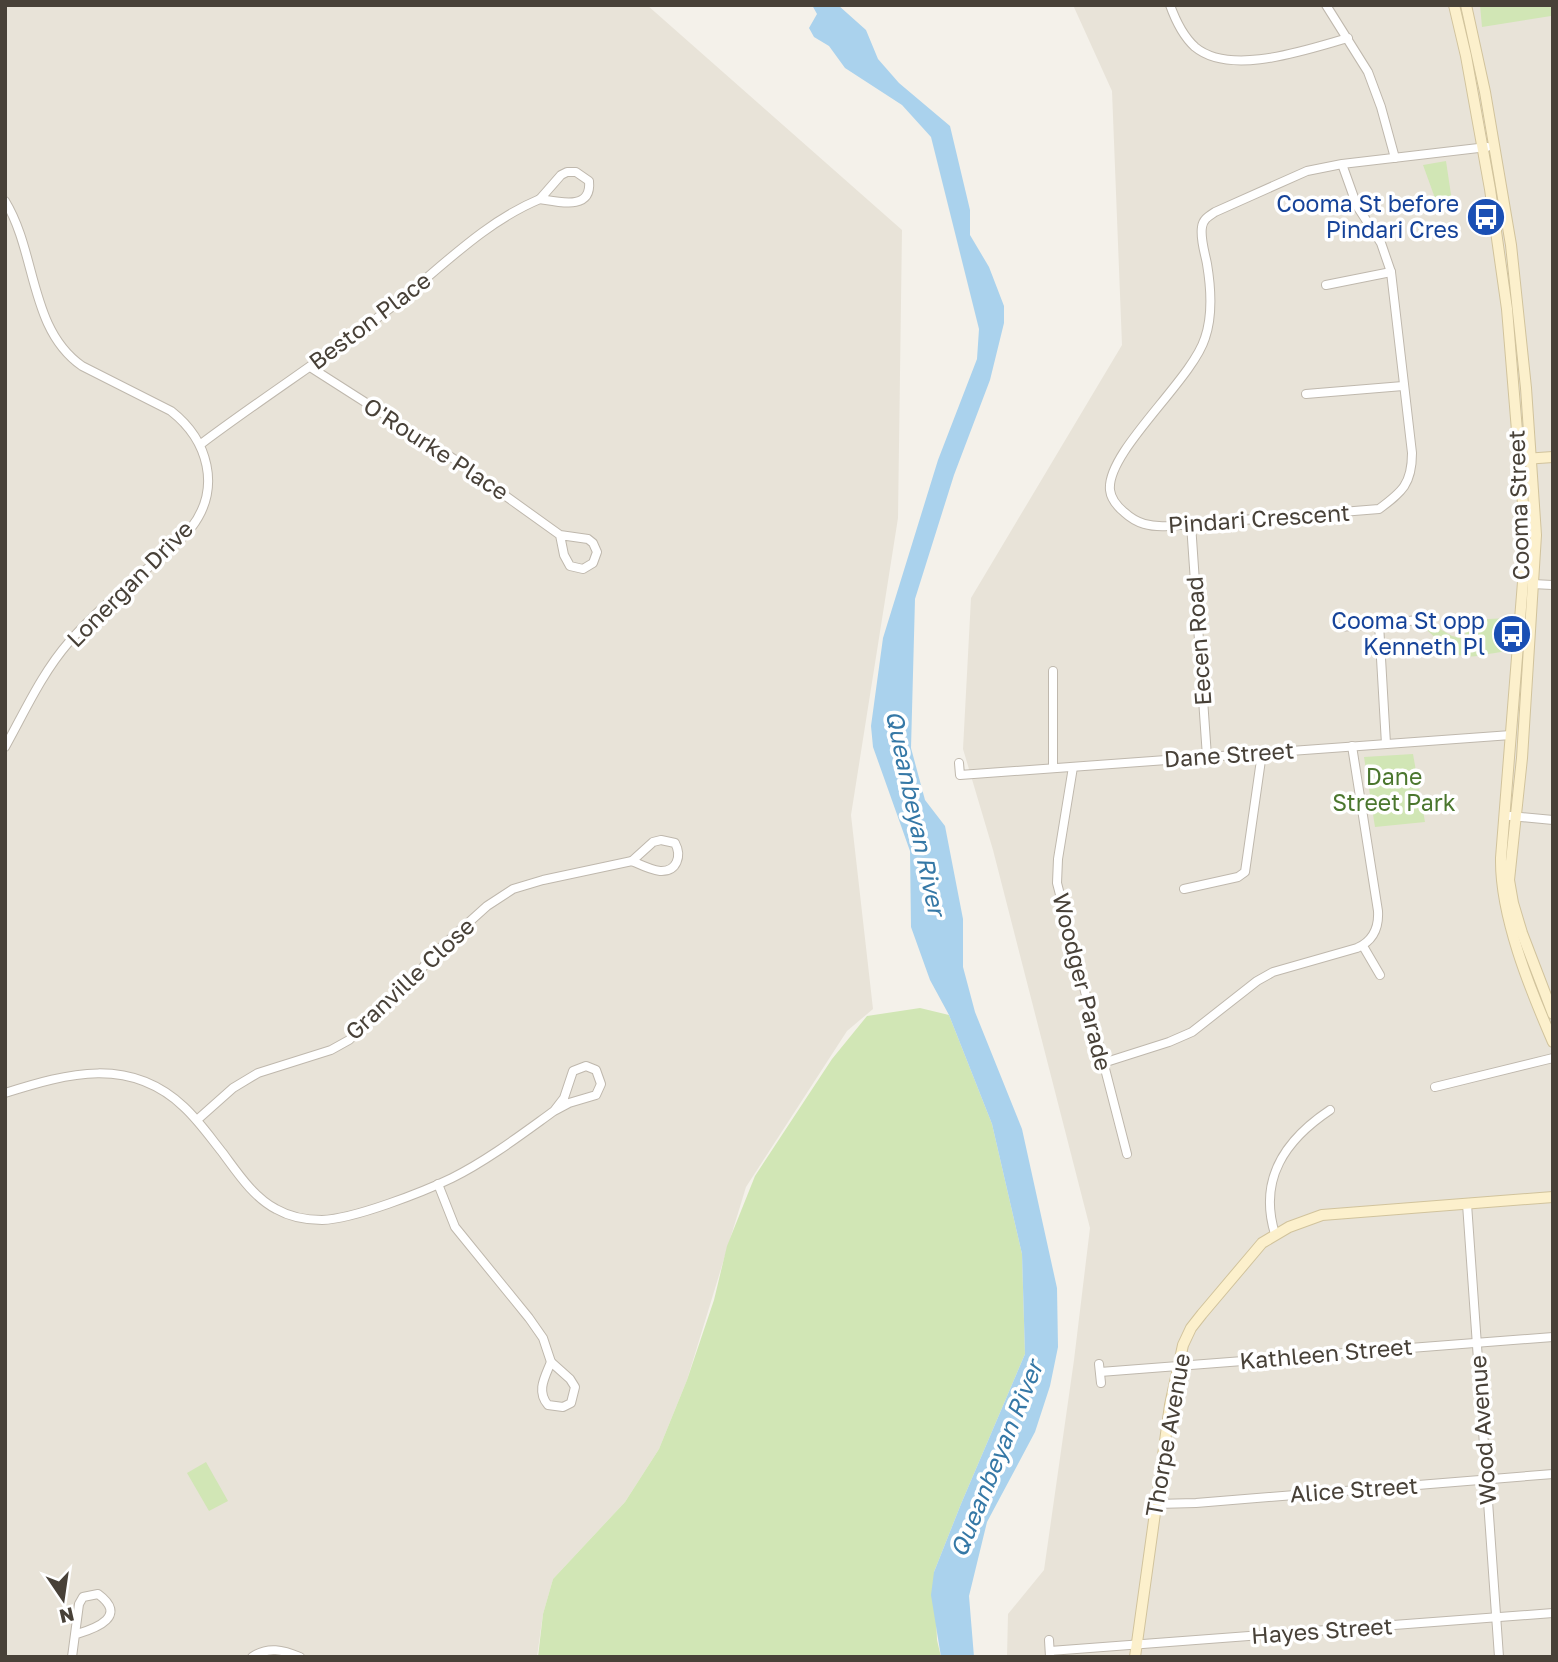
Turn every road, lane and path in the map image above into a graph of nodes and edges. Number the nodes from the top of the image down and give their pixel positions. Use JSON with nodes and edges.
{"nodes":[{"id":1,"x":1170,"y":5,"type":"edge"},
{"id":2,"x":1326,"y":5,"type":"edge"},
{"id":3,"x":1454,"y":5,"type":"edge"},
{"id":4,"x":1466,"y":5,"type":"edge"},
{"id":5,"x":1348,"y":38,"type":"junction"},
{"id":6,"x":1494,"y":146,"type":"junction"},
{"id":7,"x":1481,"y":148,"type":"junction"},
{"id":8,"x":1395,"y":158,"type":"junction"},
{"id":9,"x":1342,"y":164,"type":"junction"},
{"id":10,"x":540,"y":199,"type":"junction"},
{"id":11,"x":5,"y":201,"type":"edge"},
{"id":12,"x":1391,"y":272,"type":"junction"},
{"id":13,"x":1325,"y":285,"type":"dead end"},
{"id":14,"x":310,"y":367,"type":"junction"},
{"id":15,"x":1403,"y":386,"type":"junction"},
{"id":16,"x":1306,"y":394,"type":"dead end"},
{"id":17,"x":201,"y":444,"type":"junction"},
{"id":18,"x":1553,"y":457,"type":"edge"},
{"id":19,"x":1525,"y":459,"type":"junction"},
{"id":20,"x":1191,"y":524,"type":"junction"},
{"id":21,"x":561,"y":535,"type":"junction"},
{"id":22,"x":1528,"y":583,"type":"junction"},
{"id":23,"x":1553,"y":585,"type":"edge"},
{"id":24,"x":1418,"y":620,"type":"dead end"},
{"id":25,"x":1379,"y":624,"type":"junction"},
{"id":26,"x":1338,"y":627,"type":"dead end"},
{"id":27,"x":1053,"y":671,"type":"dead end"},
{"id":28,"x":1528,"y":685,"type":"junction"},
{"id":29,"x":1511,"y":735,"type":"junction"},
{"id":30,"x":1386,"y":744,"type":"junction"},
{"id":31,"x":1352,"y":746,"type":"junction"},
{"id":32,"x":5,"y":747,"type":"edge"},
{"id":33,"x":1262,"y":753,"type":"junction"},
{"id":34,"x":1207,"y":757,"type":"junction"},
{"id":35,"x":959,"y":763,"type":"dead end"},
{"id":36,"x":1073,"y":767,"type":"junction"},
{"id":37,"x":1052,"y":768,"type":"junction"},
{"id":38,"x":1518,"y":790,"type":"junction"},
{"id":39,"x":1504,"y":816,"type":"junction"},
{"id":40,"x":1516,"y":817,"type":"junction"},
{"id":41,"x":1553,"y":820,"type":"edge"},
{"id":42,"x":632,"y":862,"type":"junction"},
{"id":43,"x":1184,"y":889,"type":"dead end"},
{"id":44,"x":1363,"y":946,"type":"junction"},
{"id":45,"x":1380,"y":975,"type":"dead end"},
{"id":46,"x":1553,"y":1014,"type":"edge"},
{"id":47,"x":1553,"y":1042,"type":"edge"},
{"id":48,"x":1553,"y":1058,"type":"edge"},
{"id":49,"x":1103,"y":1063,"type":"junction"},
{"id":50,"x":568,"y":1081,"type":"junction"},
{"id":51,"x":1435,"y":1087,"type":"dead end"},
{"id":52,"x":5,"y":1093,"type":"edge"},
{"id":53,"x":584,"y":1099,"type":"junction"},
{"id":54,"x":1329,"y":1110,"type":"dead end"},
{"id":55,"x":554,"y":1111,"type":"junction"},
{"id":56,"x":197,"y":1120,"type":"junction"},
{"id":57,"x":1127,"y":1154,"type":"dead end"},
{"id":58,"x":438,"y":1184,"type":"junction"},
{"id":59,"x":1553,"y":1197,"type":"edge"},
{"id":60,"x":1467,"y":1204,"type":"junction"},
{"id":61,"x":1275,"y":1234,"type":"junction"},
{"id":62,"x":1553,"y":1337,"type":"edge"},
{"id":63,"x":1477,"y":1342,"type":"junction"},
{"id":64,"x":551,"y":1362,"type":"junction"},
{"id":65,"x":1177,"y":1366,"type":"junction"},
{"id":66,"x":1101,"y":1383,"type":"dead end"},
{"id":67,"x":1553,"y":1474,"type":"edge"},
{"id":68,"x":1487,"y":1480,"type":"junction"},
{"id":69,"x":1156,"y":1504,"type":"junction"},
{"id":70,"x":1553,"y":1613,"type":"edge"},
{"id":71,"x":1496,"y":1617,"type":"junction"},
{"id":72,"x":77,"y":1634,"type":"junction"},
{"id":73,"x":1049,"y":1640,"type":"dead end"},
{"id":74,"x":1135,"y":1651,"type":"edge"},
{"id":75,"x":1050,"y":1654,"type":"edge"},
{"id":76,"x":72,"y":1657,"type":"edge"},
{"id":77,"x":252,"y":1657,"type":"edge"},
{"id":78,"x":300,"y":1657,"type":"edge"},
{"id":79,"x":1499,"y":1657,"type":"edge"}],
"edges":[{"from":1,"to":5,"type":"street"},
{"from":2,"to":5,"type":"street"},
{"from":3,"to":7,"type":"main road","name":"Cooma Street"},
{"from":4,"to":6,"type":"main road","name":"Cooma Street"},
{"from":5,"to":8,"type":"street"},
{"from":6,"to":7,"type":"street","name":"Pindari Crescent"},
{"from":6,"to":19,"type":"main road","name":"Cooma Street"},
{"from":7,"to":8,"type":"street","name":"Pindari Crescent"},
{"from":7,"to":19,"type":"main road","name":"Cooma Street"},
{"from":8,"to":9,"type":"street","name":"Pindari Crescent"},
{"from":9,"to":12,"type":"street","name":"Pindari Crescent"},
{"from":9,"to":20,"type":"street","name":"Pindari Crescent"},
{"from":10,"to":10,"type":"street","name":"Beston Place"},
{"from":10,"to":14,"type":"street","name":"Beston Place"},
{"from":11,"to":17,"type":"street","name":"Lonergan Drive"},
{"from":12,"to":13,"type":"street"},
{"from":12,"to":15,"type":"street","name":"Pindari Crescent"},
{"from":14,"to":17,"type":"street","name":"Beston Place"},
{"from":14,"to":21,"type":"street","name":"O'Rourke Place"},
{"from":15,"to":16,"type":"street"},
{"from":15,"to":20,"type":"street","name":"Pindari Crescent"},
{"from":17,"to":32,"type":"street","name":"Lonergan Drive"},
{"from":18,"to":19,"type":"main road"},
{"from":19,"to":22,"type":"main road","name":"Cooma Street"},
{"from":20,"to":34,"type":"street","name":"Eecen Road"},
{"from":21,"to":21,"type":"street","name":"O'Rourke Place"},
{"from":22,"to":23,"type":"street"},
{"from":22,"to":28,"type":"main road","name":"Cooma Street"},
{"from":22,"to":29,"type":"main road","name":"Cooma Street"},
{"from":24,"to":25,"type":"street"},
{"from":25,"to":26,"type":"street"},
{"from":25,"to":30,"type":"street"},
{"from":27,"to":37,"type":"street"},
{"from":28,"to":29,"type":"main road"},
{"from":28,"to":38,"type":"main road","name":"Cooma Street"},
{"from":29,"to":30,"type":"street","name":"Dane Street"},
{"from":29,"to":38,"type":"main road"},
{"from":29,"to":39,"type":"main road","name":"Cooma Street"},
{"from":30,"to":31,"type":"street","name":"Dane Street"},
{"from":31,"to":33,"type":"street","name":"Dane Street"},
{"from":31,"to":44,"type":"street"},
{"from":33,"to":34,"type":"street","name":"Dane Street"},
{"from":33,"to":43,"type":"street"},
{"from":34,"to":36,"type":"street","name":"Dane Street"},
{"from":35,"to":37,"type":"street","name":"Dane Street"},
{"from":36,"to":37,"type":"street","name":"Dane Street"},
{"from":36,"to":49,"type":"street","name":"Woodger Parade"},
{"from":38,"to":40,"type":"main road","name":"Cooma Street"},
{"from":39,"to":40,"type":"street"},
{"from":39,"to":47,"type":"main road","name":"Cooma Street"},
{"from":40,"to":41,"type":"street"},
{"from":40,"to":46,"type":"main road","name":"Cooma Street"},
{"from":42,"to":42,"type":"street","name":"Granville Close"},
{"from":42,"to":56,"type":"street","name":"Granville Close"},
{"from":44,"to":45,"type":"street"},
{"from":44,"to":49,"type":"street"},
{"from":48,"to":51,"type":"street"},
{"from":49,"to":57,"type":"street","name":"Woodger Parade"},
{"from":50,"to":53,"type":"street"},
{"from":50,"to":53,"type":"street"},
{"from":50,"to":55,"type":"street"},
{"from":52,"to":56,"type":"street"},
{"from":53,"to":55,"type":"street"},
{"from":54,"to":61,"type":"street"},
{"from":55,"to":58,"type":"street"},
{"from":56,"to":58,"type":"street"},
{"from":58,"to":64,"type":"street"},
{"from":59,"to":60,"type":"main road","name":"Thorpe Avenue"},
{"from":60,"to":61,"type":"main road","name":"Thorpe Avenue"},
{"from":60,"to":63,"type":"street","name":"Wood Avenue"},
{"from":61,"to":65,"type":"main road","name":"Thorpe Avenue"},
{"from":62,"to":63,"type":"street","name":"Kathleen Street"},
{"from":63,"to":65,"type":"street","name":"Kathleen Street"},
{"from":63,"to":68,"type":"street","name":"Wood Avenue"},
{"from":64,"to":64,"type":"street"},
{"from":65,"to":66,"type":"street","name":"Kathleen Street"},
{"from":65,"to":69,"type":"main road","name":"Thorpe Avenue"},
{"from":67,"to":68,"type":"street","name":"Alice Street"},
{"from":68,"to":69,"type":"street","name":"Alice Street"},
{"from":68,"to":71,"type":"street","name":"Wood Avenue"},
{"from":69,"to":74,"type":"main road","name":"Thorpe Avenue"},
{"from":70,"to":71,"type":"street","name":"Hayes Street"},
{"from":71,"to":74,"type":"street","name":"Hayes Street"},
{"from":71,"to":79,"type":"street","name":"Wood Avenue"},
{"from":72,"to":72,"type":"street"},
{"from":72,"to":76,"type":"street"},
{"from":73,"to":75,"type":"street"},
{"from":74,"to":75,"type":"street","name":"Hayes Street"},
{"from":77,"to":78,"type":"street"}]}
